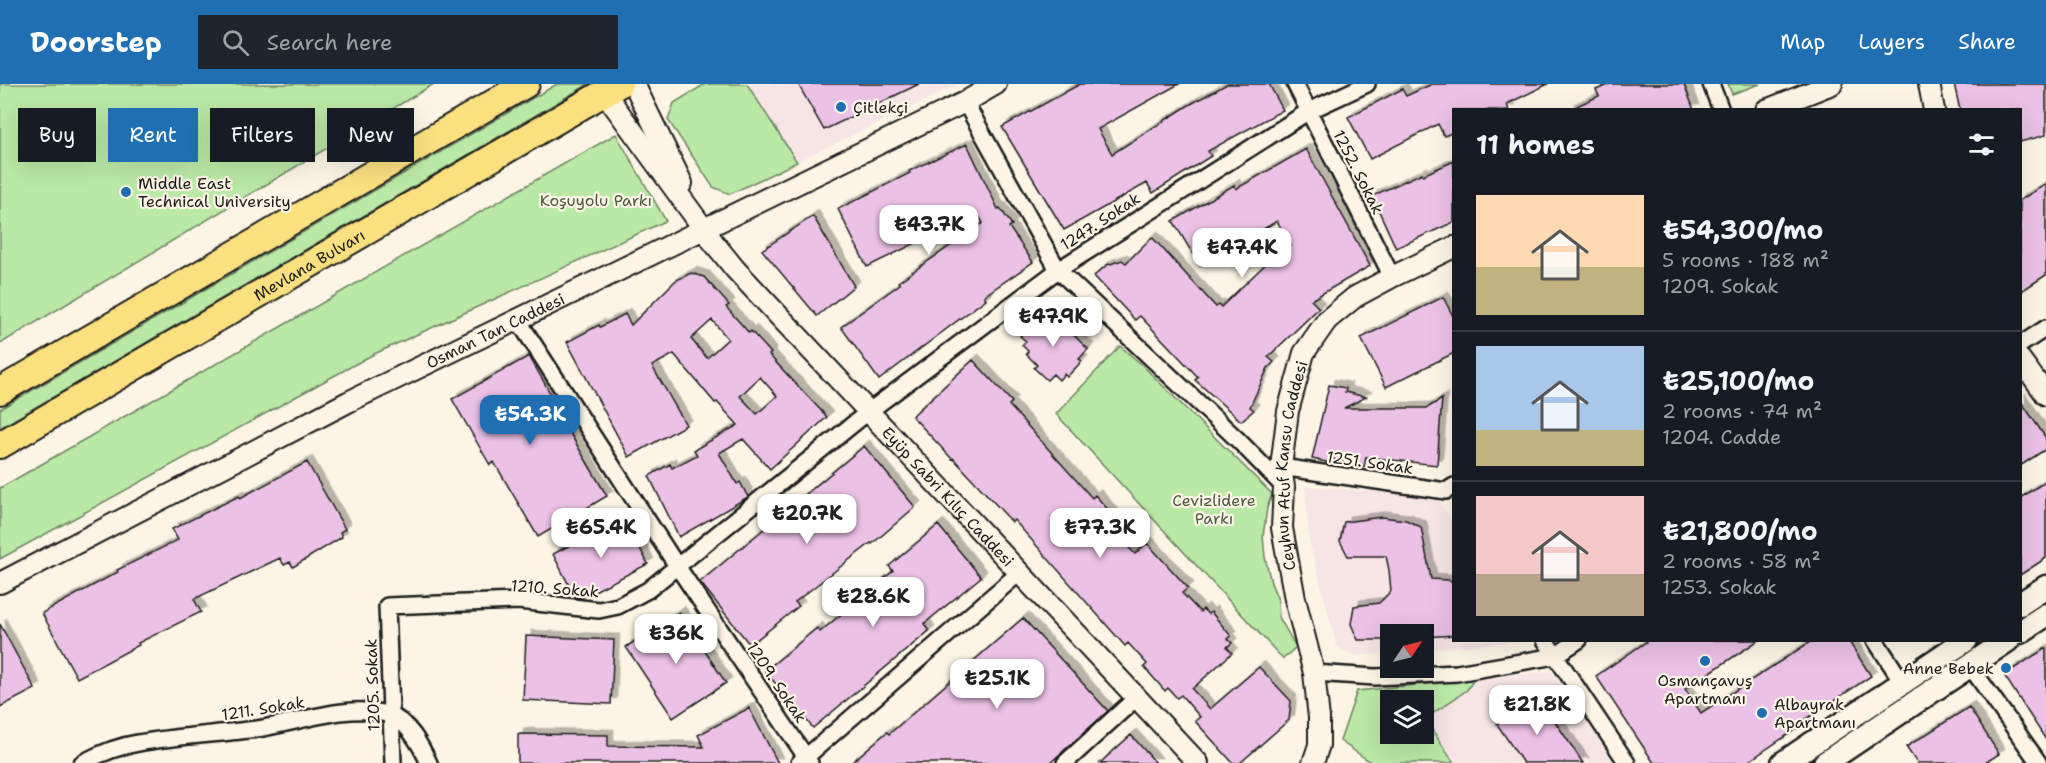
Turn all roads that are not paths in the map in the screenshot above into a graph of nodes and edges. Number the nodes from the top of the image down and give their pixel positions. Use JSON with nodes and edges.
{"nodes":[{"id":1,"x":526,"y":84,"type":"edge"},
{"id":2,"x":634,"y":84,"type":"edge"},
{"id":3,"x":996,"y":84,"type":"edge"},
{"id":4,"x":1295,"y":84,"type":"edge"},
{"id":5,"x":1367,"y":84,"type":"edge"},
{"id":6,"x":1711,"y":84,"type":"edge"},
{"id":7,"x":1832,"y":84,"type":"edge"},
{"id":8,"x":1929,"y":84,"type":"edge"},
{"id":9,"x":611,"y":88,"type":"edge"},
{"id":10,"x":965,"y":102,"type":"junction"},
{"id":11,"x":1801,"y":103,"type":"edge"},
{"id":12,"x":1720,"y":108,"type":"edge"},
{"id":13,"x":1776,"y":108,"type":"edge"},
{"id":14,"x":1934,"y":108,"type":"edge"},
{"id":15,"x":1309,"y":111,"type":"junction"},
{"id":16,"x":650,"y":116,"type":"junction"},
{"id":17,"x":629,"y":127,"type":"junction"},
{"id":18,"x":704,"y":229,"type":"junction"},
{"id":19,"x":1452,"y":248,"type":"edge"},
{"id":20,"x":1058,"y":270,"type":"junction"},
{"id":21,"x":1392,"y":277,"type":"junction"},
{"id":22,"x":518,"y":320,"type":"junction"},
{"id":23,"x":2046,"y":328,"type":"edge"},
{"id":24,"x":2022,"y":344,"type":"edge"},
{"id":25,"x":2022,"y":362,"type":"edge"},
{"id":26,"x":0,"y":391,"type":"edge"},
{"id":27,"x":2046,"y":395,"type":"edge"},
{"id":28,"x":868,"y":412,"type":"junction"},
{"id":29,"x":0,"y":445,"type":"edge"},
{"id":30,"x":1281,"y":467,"type":"junction"},
{"id":31,"x":1284,"y":487,"type":"junction"},
{"id":32,"x":1451,"y":493,"type":"edge"},
{"id":33,"x":677,"y":566,"type":"junction"},
{"id":34,"x":1019,"y":573,"type":"junction"},
{"id":35,"x":0,"y":583,"type":"edge"},
{"id":36,"x":2046,"y":587,"type":"edge"},
{"id":37,"x":2022,"y":603,"type":"edge"},
{"id":38,"x":387,"y":606,"type":"joint"},
{"id":39,"x":2046,"y":615,"type":"edge"},
{"id":40,"x":2022,"y":631,"type":"edge"},
{"id":41,"x":1546,"y":642,"type":"edge"},
{"id":42,"x":1576,"y":642,"type":"edge"},
{"id":43,"x":1876,"y":642,"type":"edge"},
{"id":44,"x":1963,"y":642,"type":"edge"},
{"id":45,"x":2005,"y":642,"type":"edge"},
{"id":46,"x":1555,"y":656,"type":"junction"},
{"id":47,"x":1970,"y":666,"type":"junction"},
{"id":48,"x":1314,"y":672,"type":"junction"},
{"id":49,"x":1903,"y":683,"type":"junction"},
{"id":50,"x":1136,"y":698,"type":"junction"},
{"id":51,"x":391,"y":715,"type":"junction"},
{"id":52,"x":805,"y":762,"type":"edge"},
{"id":53,"x":82,"y":763,"type":"edge"},
{"id":54,"x":393,"y":763,"type":"edge"},
{"id":55,"x":429,"y":763,"type":"edge"},
{"id":56,"x":1065,"y":763,"type":"edge"},
{"id":57,"x":1198,"y":763,"type":"edge"},
{"id":58,"x":1313,"y":763,"type":"edge"},
{"id":59,"x":1627,"y":763,"type":"edge"},
{"id":60,"x":1783,"y":763,"type":"edge"},
{"id":61,"x":1825,"y":763,"type":"edge"},
{"id":62,"x":2039,"y":763,"type":"edge"}],
"edges":[{"from":1,"to":26,"type":"highway"},
{"from":2,"to":16,"type":"street","name":"Eyüp Sabri Kılıç Caddesi"},
{"from":3,"to":10,"type":"street","name":"Osman Tan Caddesi"},
{"from":4,"to":15,"type":"street","name":"1252. Sokak"},
{"from":5,"to":15,"type":"street","name":"1247. Sokak"},
{"from":6,"to":12,"type":"street"},
{"from":7,"to":11,"type":"street"},
{"from":8,"to":14,"type":"street"},
{"from":9,"to":17,"type":"street","name":"Eyüp Sabri Kılıç Caddesi"},
{"from":9,"to":29,"type":"highway","name":"Mevlana Bulvarı"},
{"from":10,"to":18,"type":"street","name":"Osman Tan Caddesi"},
{"from":10,"to":20,"type":"street"},
{"from":11,"to":13,"type":"street"},
{"from":15,"to":20,"type":"street","name":"1247. Sokak"},
{"from":15,"to":21,"type":"street","name":"1252. Sokak"},
{"from":16,"to":17,"type":"street"},
{"from":16,"to":18,"type":"street","name":"Eyüp Sabri Kılıç Caddesi"},
{"from":17,"to":18,"type":"street","name":"Eyüp Sabri Kılıç Caddesi"},
{"from":18,"to":22,"type":"street","name":"Osman Tan Caddesi"},
{"from":18,"to":28,"type":"street","name":"Eyüp Sabri Kılıç Caddesi"},
{"from":19,"to":21,"type":"street","name":"Ceyhun Atuf Kansu Caddesi"},
{"from":20,"to":28,"type":"street","name":"1247. Sokak"},
{"from":20,"to":31,"type":"street"},
{"from":21,"to":30,"type":"street","name":"Ceyhun Atuf Kansu Caddesi"},
{"from":22,"to":33,"type":"street","name":"1209. Sokak"},
{"from":22,"to":35,"type":"street","name":"Osman Tan Caddesi"},
{"from":23,"to":24,"type":"street"},
{"from":25,"to":27,"type":"street"},
{"from":28,"to":33,"type":"street","name":"1210. Sokak"},
{"from":28,"to":34,"type":"street","name":"Eyüp Sabri Kılıç Caddesi"},
{"from":30,"to":31,"type":"street","name":"Ceyhun Atuf Kansu Caddesi"},
{"from":30,"to":32,"type":"street","name":"1251. Sokak"},
{"from":31,"to":48,"type":"street","name":"Ceyhun Atuf Kansu Caddesi"},
{"from":33,"to":38,"type":"street","name":"1210. Sokak"},
{"from":33,"to":52,"type":"street","name":"1209. Sokak"},
{"from":34,"to":50,"type":"street","name":"Eyüp Sabri Kılıç Caddesi"},
{"from":34,"to":52,"type":"street"},
{"from":36,"to":37,"type":"main road"},
{"from":38,"to":51,"type":"street","name":"1205. Sokak"},
{"from":39,"to":40,"type":"main road"},
{"from":41,"to":46,"type":"street"},
{"from":42,"to":46,"type":"street"},
{"from":43,"to":49,"type":"street"},
{"from":44,"to":49,"type":"main road"},
{"from":45,"to":47,"type":"main road"},
{"from":46,"to":48,"type":"street"},
{"from":46,"to":59,"type":"street"},
{"from":47,"to":61,"type":"main road"},
{"from":47,"to":62,"type":"street"},
{"from":48,"to":58,"type":"street","name":"Ceyhun Atuf Kansu Caddesi"},
{"from":49,"to":60,"type":"main road"},
{"from":50,"to":56,"type":"street"},
{"from":50,"to":57,"type":"street","name":"Eyüp Sabri Kılıç Caddesi"},
{"from":51,"to":53,"type":"street","name":"1211. Sokak"},
{"from":51,"to":54,"type":"street","name":"1205. Sokak"},
{"from":51,"to":55,"type":"street"}]}
